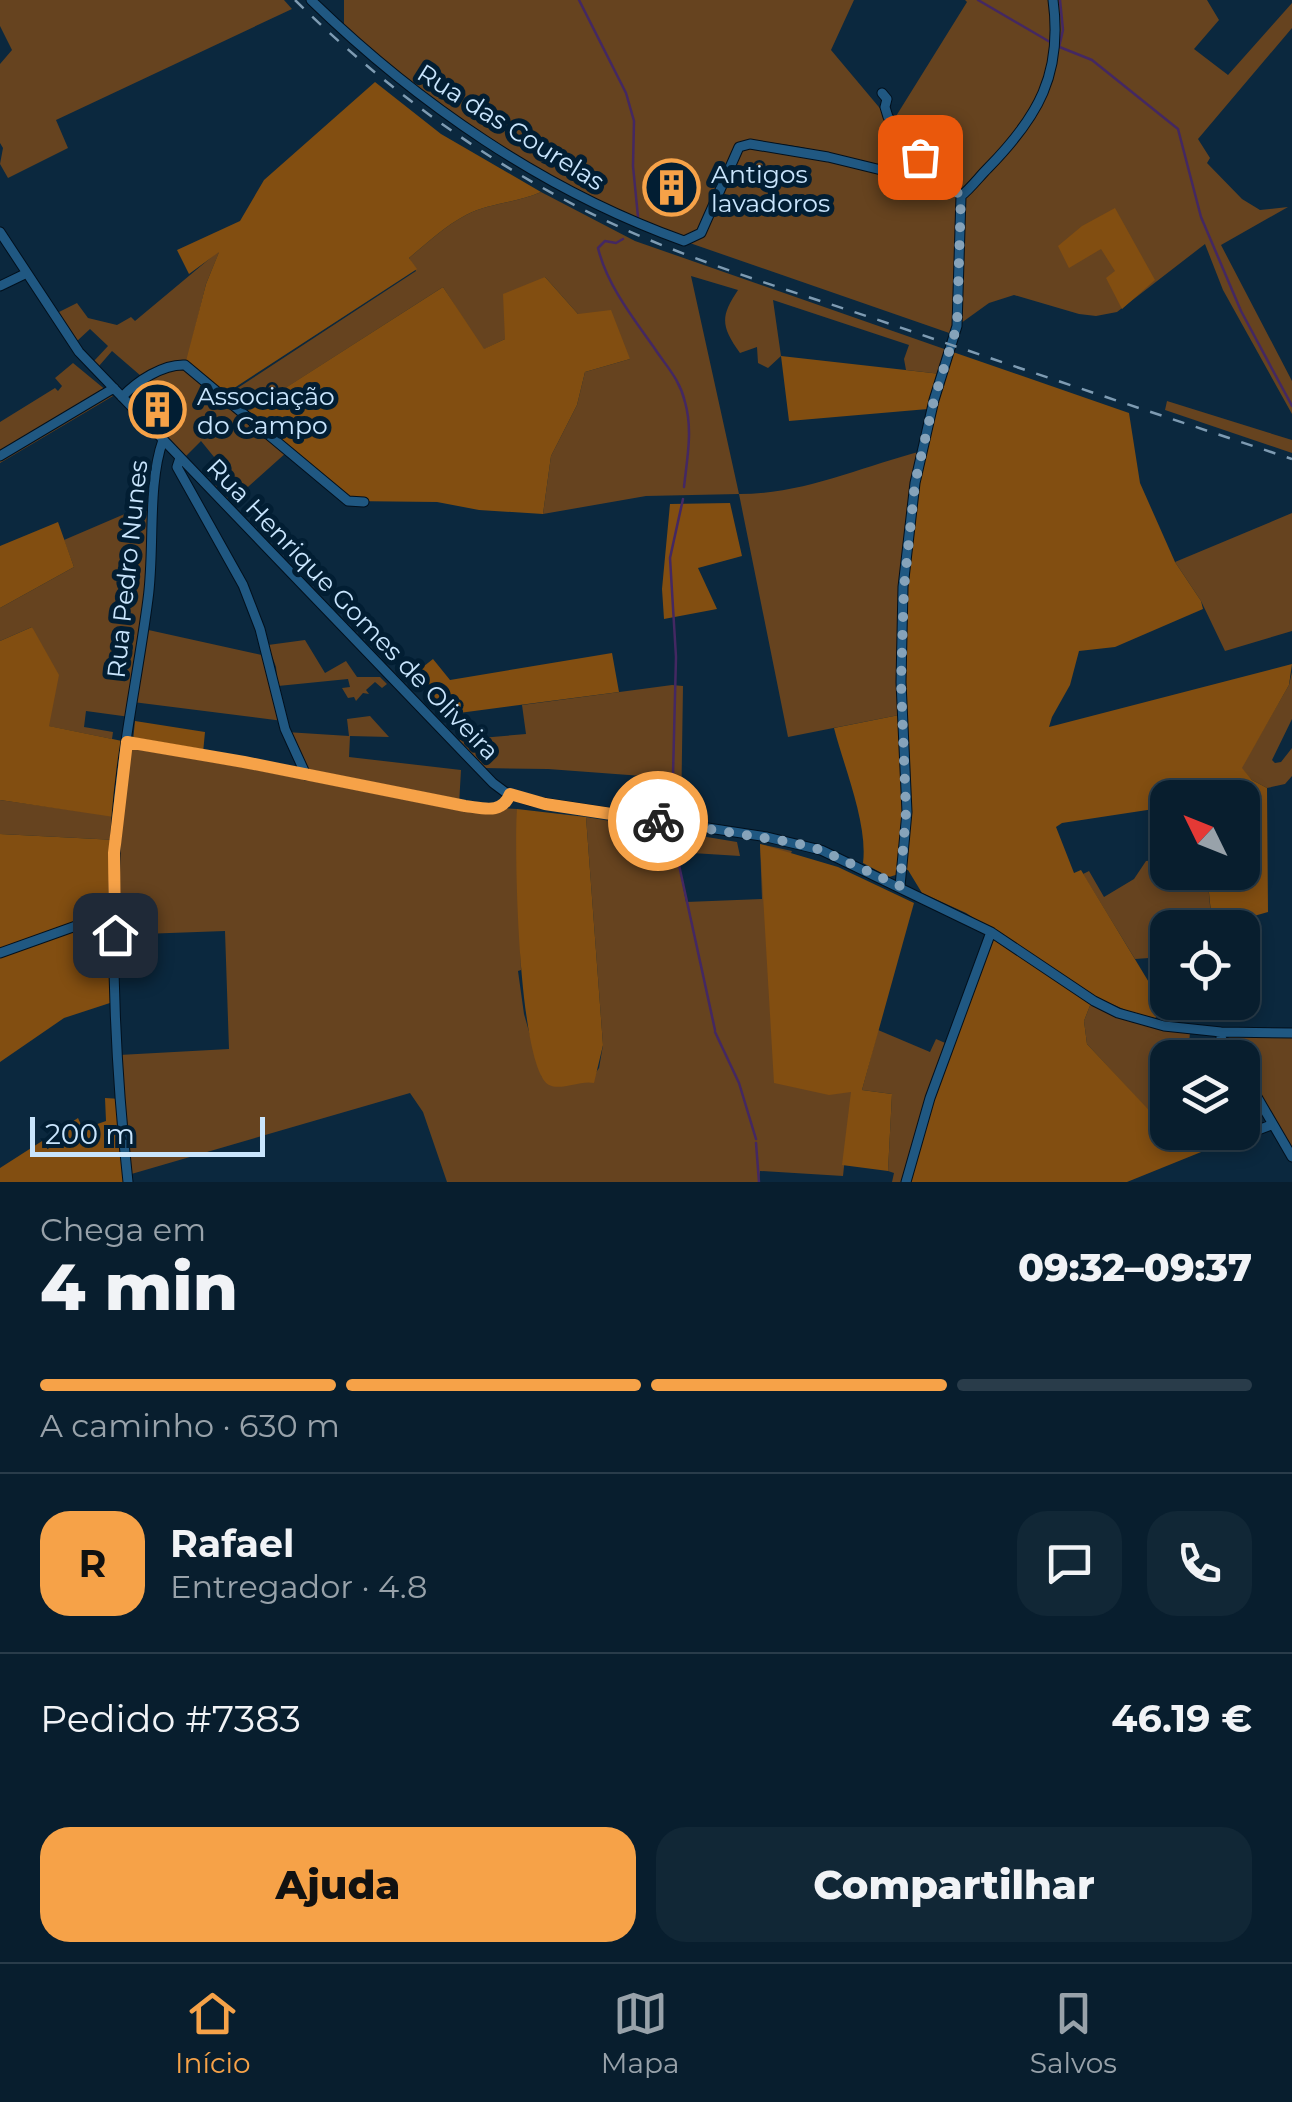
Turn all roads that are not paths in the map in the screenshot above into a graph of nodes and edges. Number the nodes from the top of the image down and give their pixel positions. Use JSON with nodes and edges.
{"nodes":[{"id":1,"x":311,"y":0,"type":"edge"},
{"id":2,"x":1052,"y":0,"type":"edge"},
{"id":3,"x":882,"y":93,"type":"dead end"},
{"id":4,"x":950,"y":187,"type":"junction"},
{"id":5,"x":961,"y":196,"type":"junction"},
{"id":6,"x":0,"y":232,"type":"edge"},
{"id":7,"x":27,"y":273,"type":"junction"},
{"id":8,"x":0,"y":286,"type":"edge"},
{"id":9,"x":114,"y":388,"type":"junction"},
{"id":10,"x":122,"y":397,"type":"junction"},
{"id":11,"x":163,"y":440,"type":"junction"},
{"id":12,"x":0,"y":456,"type":"edge"},
{"id":13,"x":180,"y":458,"type":"junction"},
{"id":14,"x":364,"y":502,"type":"dead end"},
{"id":15,"x":127,"y":742,"type":"junction"},
{"id":16,"x":306,"y":775,"type":"junction"},
{"id":17,"x":510,"y":794,"type":"junction"},
{"id":18,"x":900,"y":886,"type":"junction"},
{"id":19,"x":115,"y":912,"type":"junction"},
{"id":20,"x":991,"y":932,"type":"junction"},
{"id":21,"x":0,"y":954,"type":"edge"},
{"id":22,"x":1222,"y":1032,"type":"junction"},
{"id":23,"x":1292,"y":1034,"type":"edge"},
{"id":24,"x":1222,"y":1040,"type":"edge"},
{"id":25,"x":1260,"y":1098,"type":"edge"},
{"id":26,"x":1271,"y":1125,"type":"junction"},
{"id":27,"x":1260,"y":1129,"type":"edge"},
{"id":28,"x":1292,"y":1157,"type":"edge"},
{"id":29,"x":128,"y":1182,"type":"edge"},
{"id":30,"x":906,"y":1182,"type":"edge"}],
"edges":[{"from":1,"to":4,"type":"street","name":"Rua das Courelas"},
{"from":2,"to":5,"type":"street"},
{"from":3,"to":4,"type":"street"},
{"from":4,"to":5,"type":"street"},
{"from":5,"to":18,"type":"street"},
{"from":6,"to":7,"type":"street","name":"Rua Henrique Gomes de Oliveira"},
{"from":7,"to":8,"type":"street"},
{"from":7,"to":9,"type":"street","name":"Rua Henrique Gomes de Oliveira"},
{"from":9,"to":10,"type":"street","name":"Rua Henrique Gomes de Oliveira"},
{"from":9,"to":12,"type":"street"},
{"from":10,"to":11,"type":"street","name":"Rua Henrique Gomes de Oliveira"},
{"from":10,"to":14,"type":"street"},
{"from":11,"to":13,"type":"street","name":"Rua Henrique Gomes de Oliveira"},
{"from":11,"to":15,"type":"street","name":"Rua Pedro Nunes"},
{"from":13,"to":16,"type":"street"},
{"from":13,"to":17,"type":"street","name":"Rua Henrique Gomes de Oliveira"},
{"from":15,"to":16,"type":"street"},
{"from":15,"to":19,"type":"street","name":"Rua Pedro Nunes"},
{"from":16,"to":17,"type":"street"},
{"from":17,"to":18,"type":"street","name":"Rua Henrique Gomes de Oliveira"},
{"from":18,"to":20,"type":"street","name":"Rua Henrique Gomes de Oliveira"},
{"from":19,"to":21,"type":"street"},
{"from":19,"to":29,"type":"street","name":"Rua Pedro Nunes"},
{"from":20,"to":22,"type":"street","name":"Rua Henrique Gomes de Oliveira"},
{"from":20,"to":30,"type":"street"},
{"from":22,"to":23,"type":"street","name":"Rua Henrique Gomes de Oliveira"},
{"from":22,"to":24,"type":"street"},
{"from":25,"to":26,"type":"street"},
{"from":26,"to":27,"type":"street"},
{"from":26,"to":28,"type":"street"}]}
